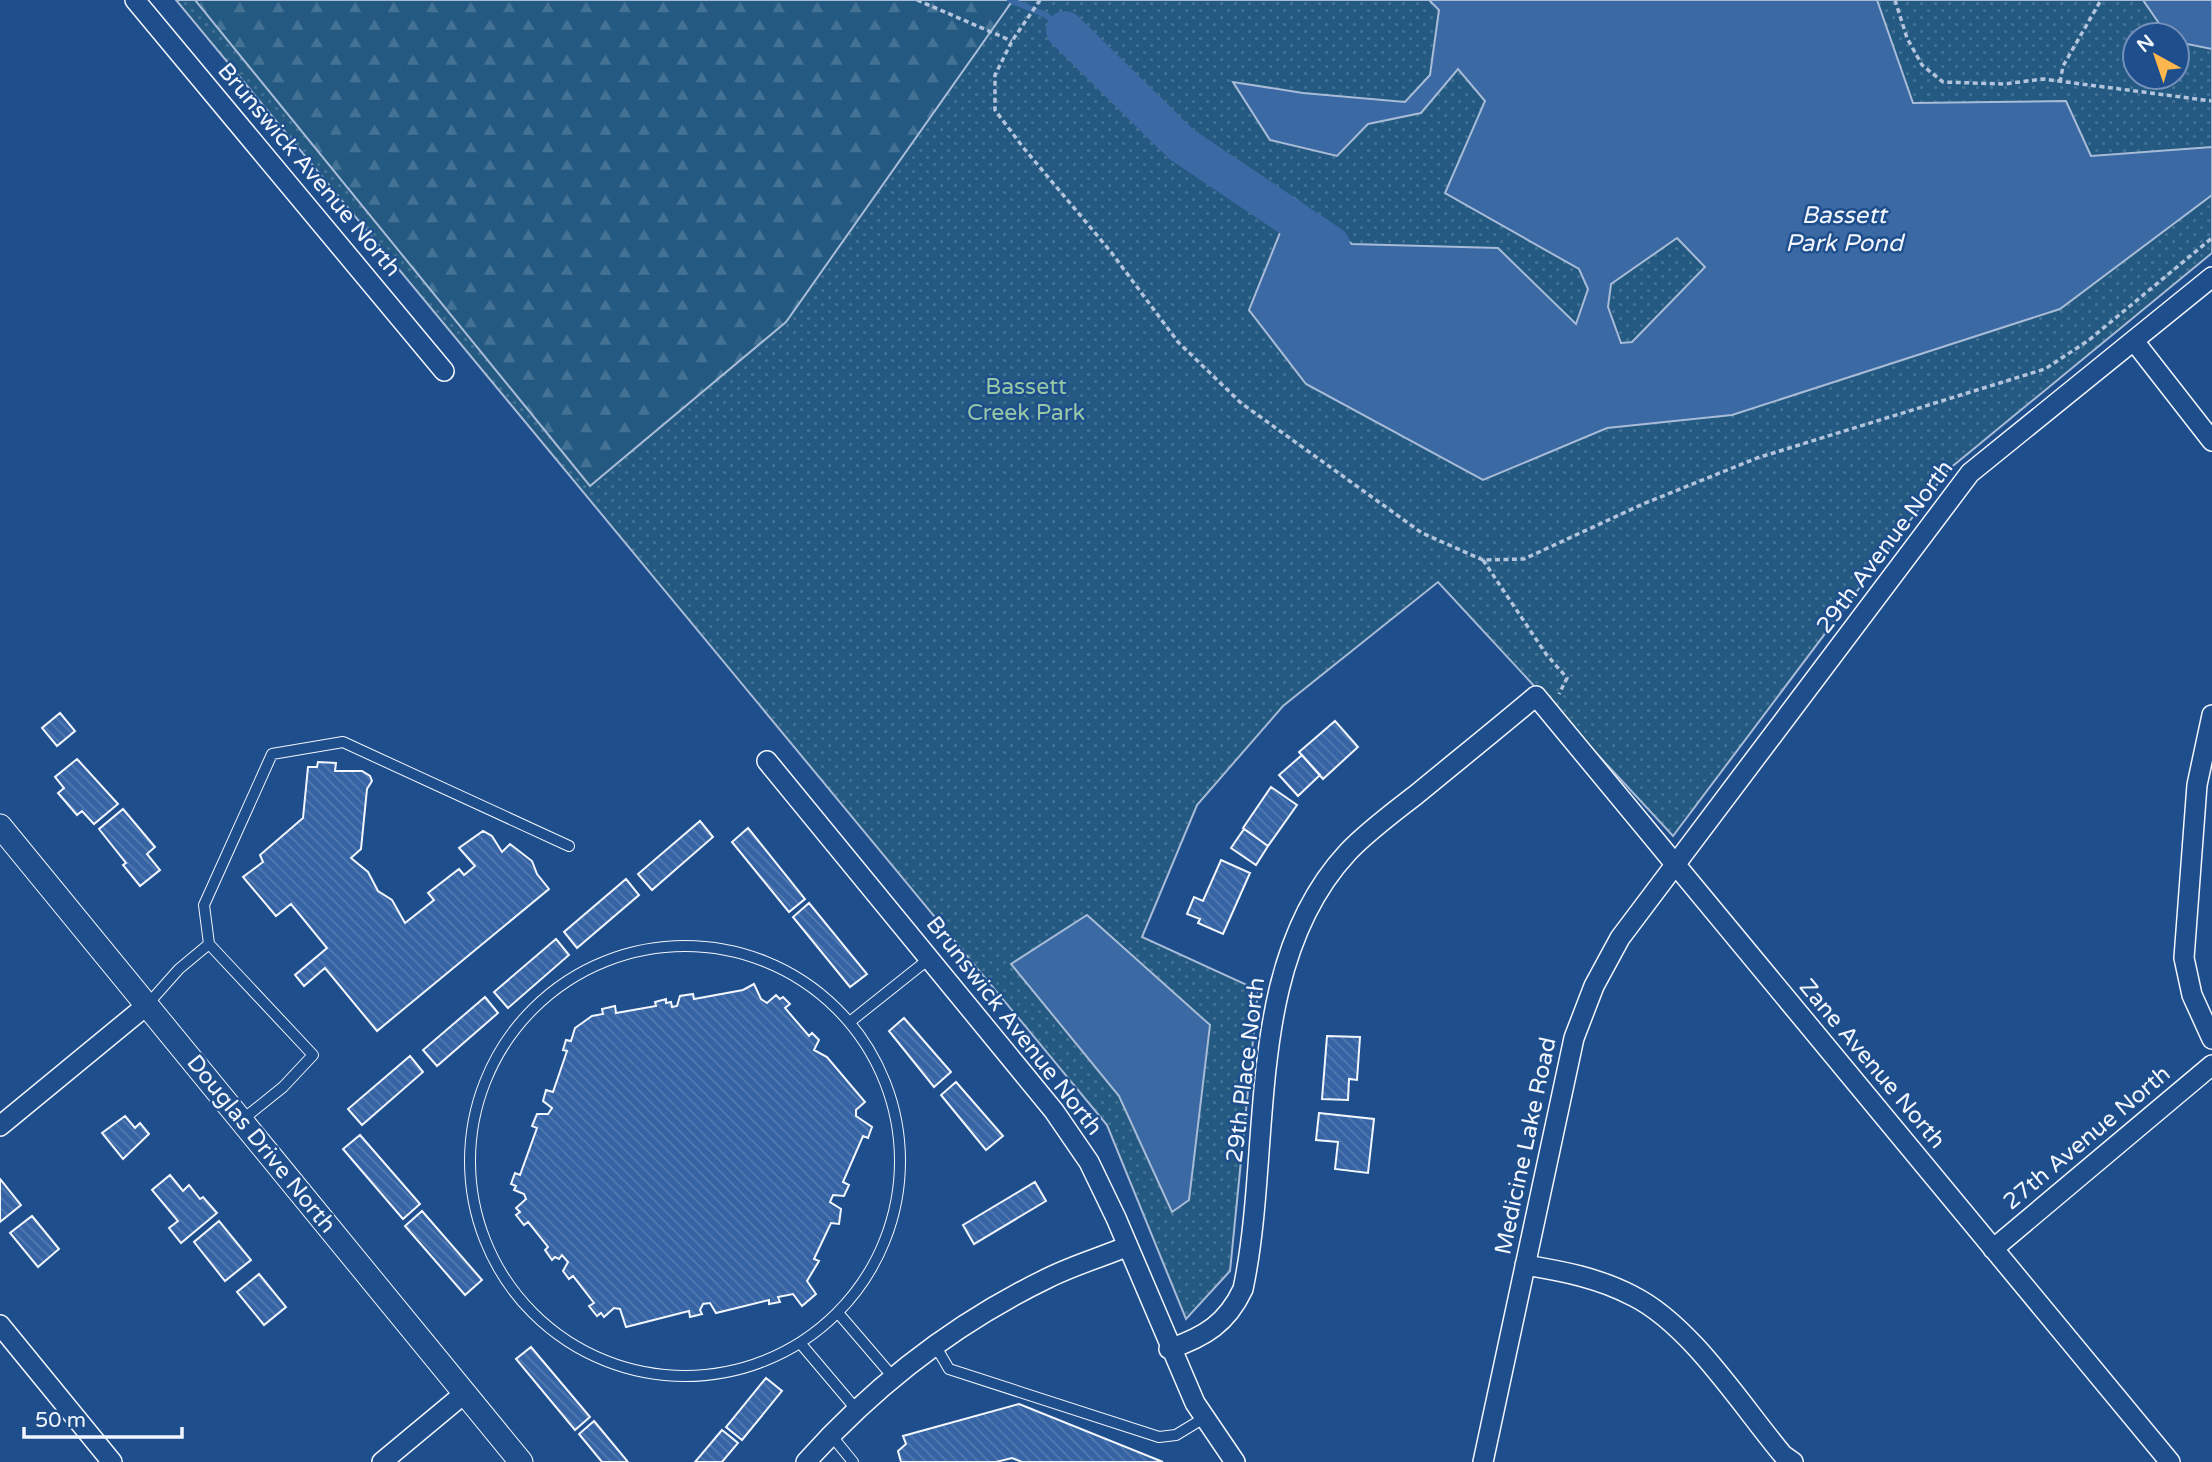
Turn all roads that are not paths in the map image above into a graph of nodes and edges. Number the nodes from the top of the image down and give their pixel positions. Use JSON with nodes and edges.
{"nodes":[{"id":1,"x":135,"y":0,"type":"edge"},
{"id":2,"x":2212,"y":277,"type":"edge"},
{"id":3,"x":2134,"y":341,"type":"junction"},
{"id":4,"x":444,"y":371,"type":"dead end"},
{"id":5,"x":2212,"y":441,"type":"edge"},
{"id":6,"x":1536,"y":696,"type":"joint"},
{"id":7,"x":2212,"y":715,"type":"edge"},
{"id":8,"x":767,"y":761,"type":"dead end"},
{"id":9,"x":0,"y":826,"type":"edge"},
{"id":10,"x":569,"y":846,"type":"dead end"},
{"id":11,"x":1676,"y":865,"type":"junction"},
{"id":12,"x":208,"y":944,"type":"junction"},
{"id":13,"x":930,"y":958,"type":"junction"},
{"id":14,"x":147,"y":1005,"type":"junction"},
{"id":15,"x":851,"y":1021,"type":"junction"},
{"id":16,"x":2212,"y":1039,"type":"edge"},
{"id":17,"x":2212,"y":1066,"type":"edge"},
{"id":18,"x":241,"y":1120,"type":"junction"},
{"id":19,"x":0,"y":1126,"type":"edge"},
{"id":20,"x":1128,"y":1246,"type":"junction"},
{"id":21,"x":1993,"y":1249,"type":"junction"},
{"id":22,"x":1525,"y":1265,"type":"junction"},
{"id":23,"x":839,"y":1314,"type":"junction"},
{"id":24,"x":0,"y":1325,"type":"edge"},
{"id":25,"x":801,"y":1344,"type":"junction"},
{"id":26,"x":935,"y":1345,"type":"junction"},
{"id":27,"x":1169,"y":1349,"type":"junction"},
{"id":28,"x":893,"y":1377,"type":"junction"},
{"id":29,"x":465,"y":1393,"type":"junction"},
{"id":30,"x":856,"y":1409,"type":"junction"},
{"id":31,"x":1205,"y":1418,"type":"junction"},
{"id":32,"x":831,"y":1434,"type":"junction"},
{"id":33,"x":112,"y":1462,"type":"edge"},
{"id":34,"x":382,"y":1462,"type":"edge"},
{"id":35,"x":522,"y":1462,"type":"edge"},
{"id":36,"x":806,"y":1462,"type":"edge"},
{"id":37,"x":853,"y":1462,"type":"edge"},
{"id":38,"x":1235,"y":1462,"type":"edge"},
{"id":39,"x":1483,"y":1462,"type":"edge"},
{"id":40,"x":1793,"y":1462,"type":"edge"},
{"id":41,"x":2170,"y":1462,"type":"edge"}],
"edges":[{"from":1,"to":4,"type":"street","name":"Brunswick Avenue North"},
{"from":2,"to":3,"type":"street","name":"29th Avenue North"},
{"from":3,"to":5,"type":"street"},
{"from":3,"to":11,"type":"street","name":"29th Avenue North"},
{"from":6,"to":11,"type":"street","name":"Zane Avenue North"},
{"from":6,"to":27,"type":"street","name":"29th Place North"},
{"from":7,"to":16,"type":"street"},
{"from":8,"to":13,"type":"street","name":"Brunswick Avenue North"},
{"from":9,"to":14,"type":"street","name":"Douglas Drive North"},
{"from":10,"to":12,"type":"lane"},
{"from":11,"to":21,"type":"street","name":"Zane Avenue North"},
{"from":11,"to":22,"type":"street","name":"Medicine Lake Road"},
{"from":12,"to":14,"type":"lane"},
{"from":12,"to":18,"type":"lane"},
{"from":13,"to":15,"type":"lane"},
{"from":13,"to":20,"type":"street","name":"Brunswick Avenue North"},
{"from":14,"to":18,"type":"street","name":"Douglas Drive North"},
{"from":14,"to":19,"type":"street"},
{"from":15,"to":23,"type":"lane"},
{"from":15,"to":25,"type":"lane"},
{"from":17,"to":21,"type":"street","name":"27th Avenue North"},
{"from":18,"to":29,"type":"street","name":"Douglas Drive North"},
{"from":20,"to":26,"type":"street"},
{"from":20,"to":27,"type":"street","name":"Brunswick Avenue North"},
{"from":21,"to":41,"type":"street","name":"Zane Avenue North"},
{"from":22,"to":39,"type":"street","name":"Medicine Lake Road"},
{"from":22,"to":40,"type":"street"},
{"from":23,"to":25,"type":"lane"},
{"from":23,"to":28,"type":"lane"},
{"from":24,"to":33,"type":"street"},
{"from":25,"to":30,"type":"lane"},
{"from":26,"to":28,"type":"street"},
{"from":26,"to":31,"type":"lane"},
{"from":27,"to":31,"type":"street","name":"Brunswick Avenue North"},
{"from":28,"to":30,"type":"street"},
{"from":29,"to":34,"type":"street"},
{"from":29,"to":35,"type":"street","name":"Douglas Drive North"},
{"from":30,"to":32,"type":"street"},
{"from":31,"to":38,"type":"street","name":"Brunswick Avenue North"},
{"from":32,"to":36,"type":"street"},
{"from":32,"to":37,"type":"lane"}]}
